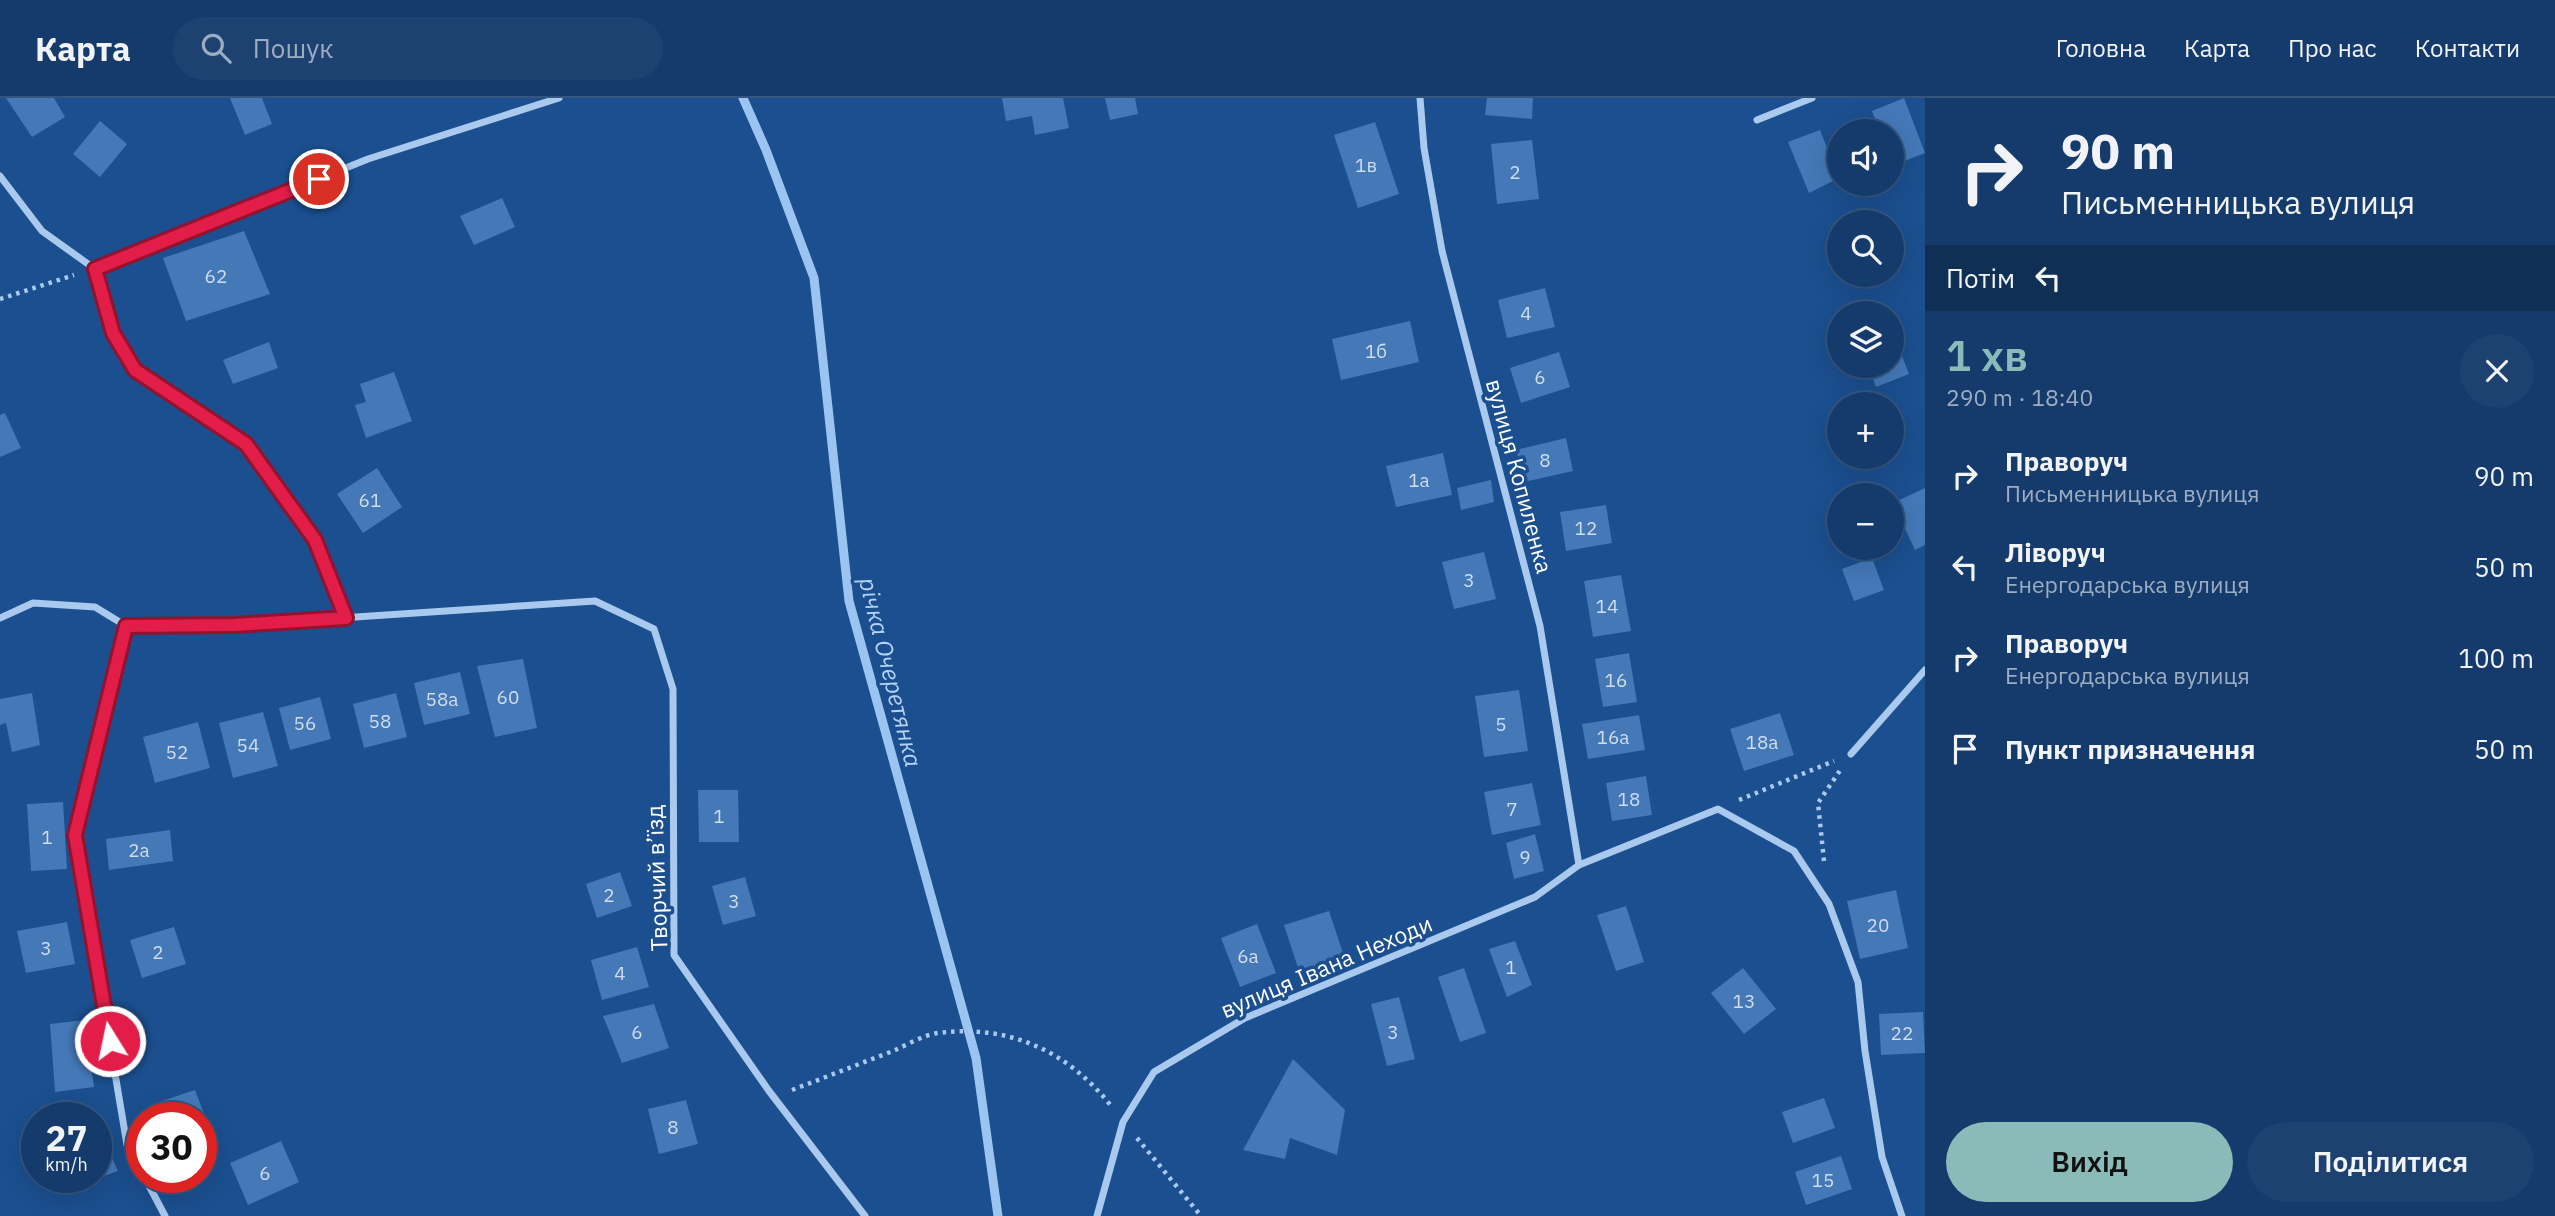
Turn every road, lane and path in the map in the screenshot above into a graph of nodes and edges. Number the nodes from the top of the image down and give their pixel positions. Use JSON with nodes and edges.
{"nodes":[{"id":1,"x":559,"y":98,"type":"edge"},
{"id":2,"x":1420,"y":98,"type":"edge"},
{"id":3,"x":1812,"y":98,"type":"edge"},
{"id":4,"x":1757,"y":120,"type":"dead end"},
{"id":5,"x":0,"y":176,"type":"edge"},
{"id":6,"x":95,"y":269,"type":"junction"},
{"id":7,"x":0,"y":299,"type":"edge"},
{"id":8,"x":0,"y":618,"type":"edge"},
{"id":9,"x":346,"y":618,"type":"junction"},
{"id":10,"x":126,"y":626,"type":"junction"},
{"id":11,"x":1925,"y":670,"type":"edge"},
{"id":12,"x":1851,"y":754,"type":"junction"},
{"id":13,"x":1718,"y":809,"type":"junction"},
{"id":14,"x":1580,"y":865,"type":"junction"},
{"id":15,"x":1825,"y":866,"type":"dead end"},
{"id":16,"x":774,"y":1098,"type":"junction"},
{"id":17,"x":1124,"y":1122,"type":"junction"},
{"id":18,"x":126,"y":1139,"type":"edge"},
{"id":19,"x":153,"y":1193,"type":"edge"},
{"id":20,"x":165,"y":1216,"type":"edge"},
{"id":21,"x":865,"y":1216,"type":"edge"},
{"id":22,"x":1097,"y":1216,"type":"edge"},
{"id":23,"x":1201,"y":1216,"type":"edge"},
{"id":24,"x":1902,"y":1216,"type":"edge"}],
"edges":[{"from":1,"to":6,"type":"street"},
{"from":2,"to":14,"type":"street","name":"вулиця Копиленка"},
{"from":3,"to":4,"type":"street"},
{"from":5,"to":6,"type":"street"},
{"from":6,"to":7,"type":"path"},
{"from":6,"to":9,"type":"street"},
{"from":8,"to":10,"type":"street"},
{"from":9,"to":10,"type":"street"},
{"from":9,"to":16,"type":"street","name":"Творчий в’їзд"},
{"from":10,"to":18,"type":"street"},
{"from":11,"to":12,"type":"street"},
{"from":12,"to":13,"type":"path"},
{"from":12,"to":15,"type":"path"},
{"from":13,"to":14,"type":"street","name":"вулиця Івана Неходи"},
{"from":13,"to":24,"type":"street"},
{"from":14,"to":17,"type":"street","name":"вулиця Івана Неходи"},
{"from":16,"to":17,"type":"path"},
{"from":16,"to":21,"type":"street","name":"Творчий в’їзд"},
{"from":17,"to":22,"type":"street","name":"вулиця Івана Неходи"},
{"from":17,"to":23,"type":"path"},
{"from":19,"to":20,"type":"street"}]}
